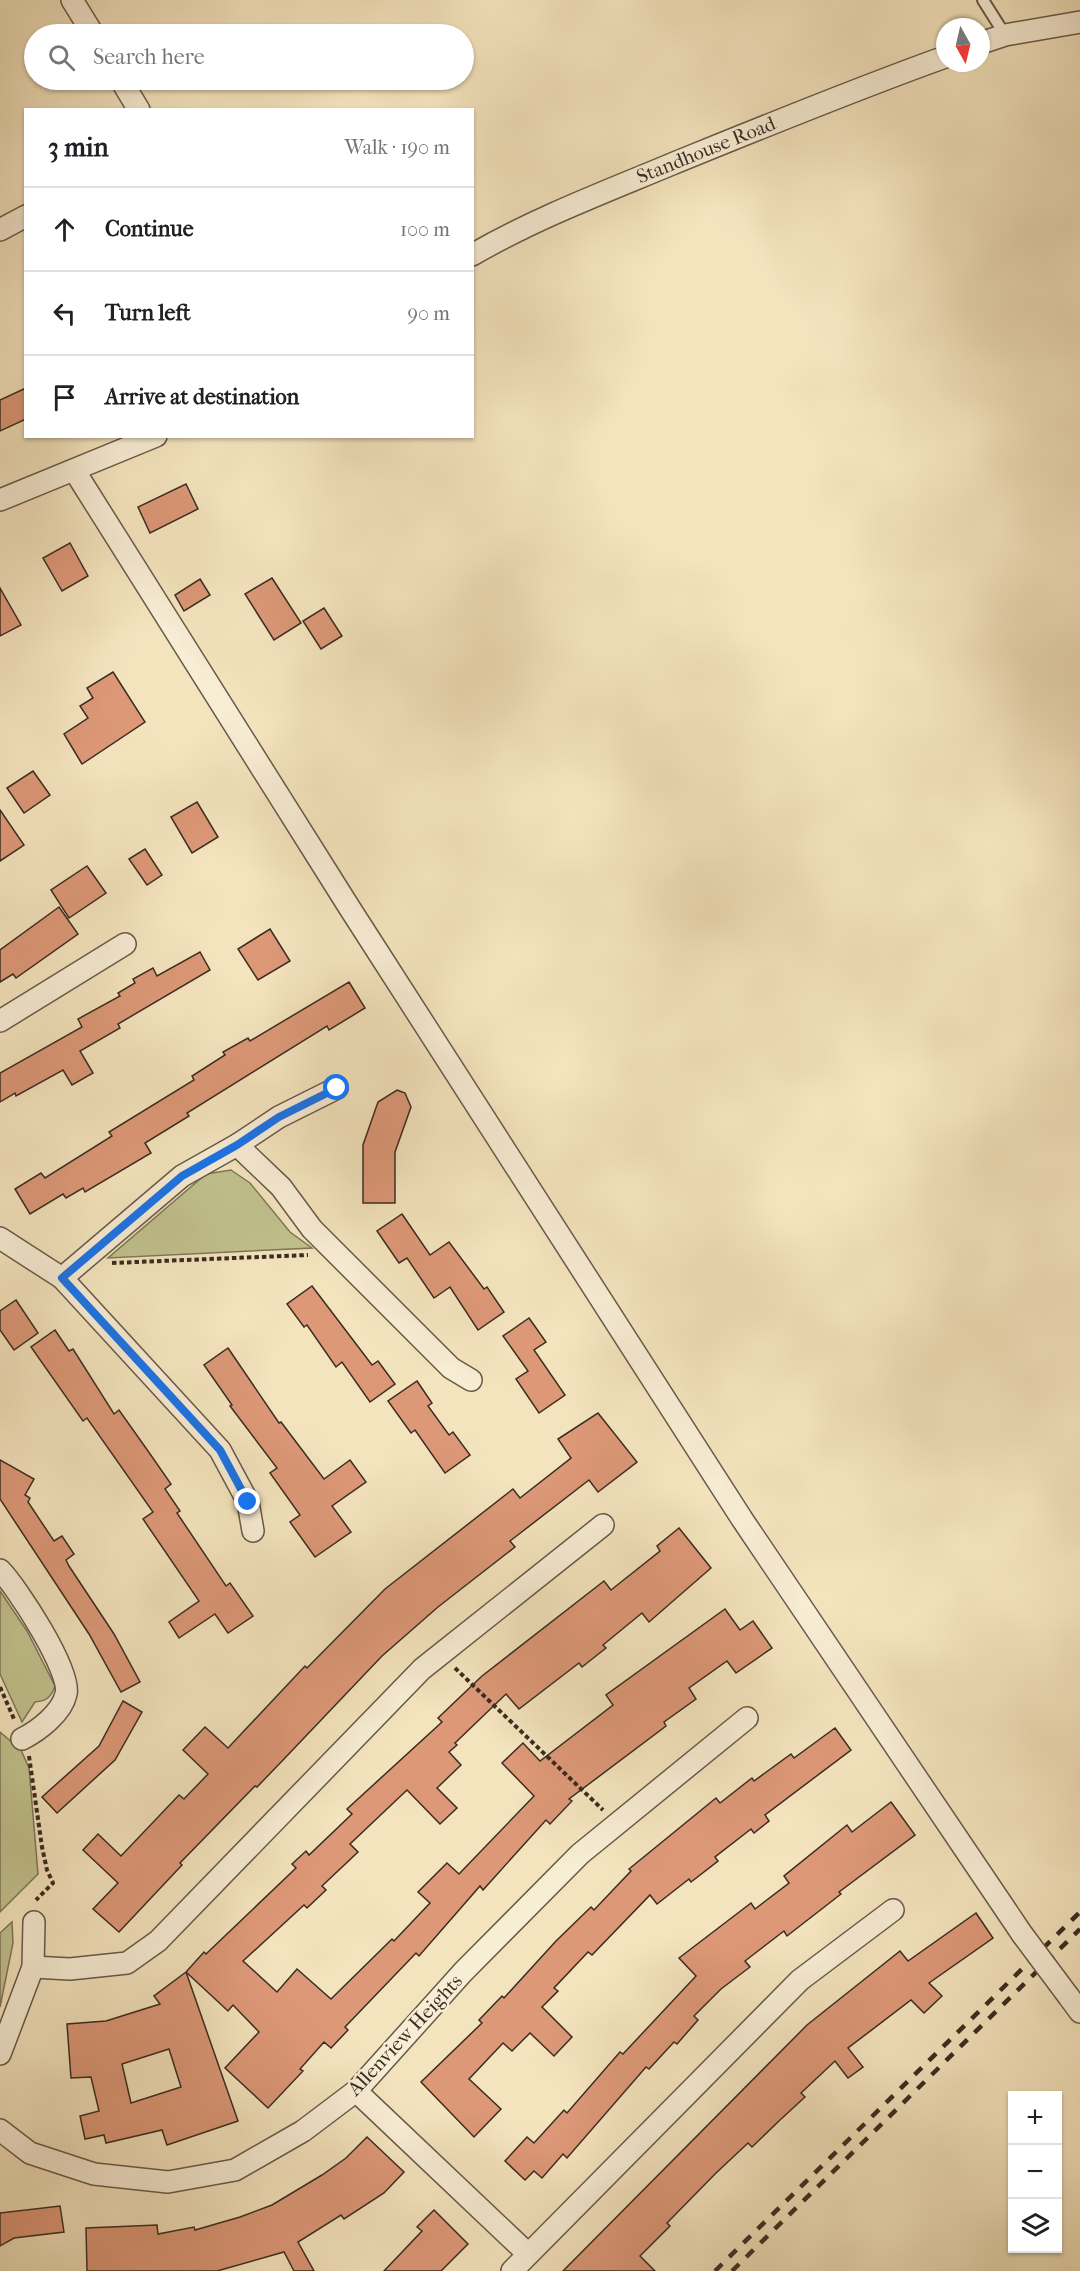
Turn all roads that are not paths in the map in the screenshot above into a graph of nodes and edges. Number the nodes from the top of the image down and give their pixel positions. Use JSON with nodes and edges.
{"nodes":[{"id":1,"x":72,"y":0,"type":"edge"},
{"id":2,"x":983,"y":0,"type":"edge"},
{"id":3,"x":1080,"y":22,"type":"edge"},
{"id":4,"x":87,"y":24,"type":"edge"},
{"id":5,"x":1005,"y":35,"type":"junction"},
{"id":6,"x":990,"y":41,"type":"edge"},
{"id":7,"x":936,"y":60,"type":"edge"},
{"id":8,"x":127,"y":90,"type":"edge"},
{"id":9,"x":138,"y":108,"type":"edge"},
{"id":10,"x":24,"y":217,"type":"edge"},
{"id":11,"x":0,"y":230,"type":"edge"},
{"id":12,"x":474,"y":254,"type":"edge"},
{"id":13,"x":151,"y":438,"type":"edge"},
{"id":14,"x":74,"y":470,"type":"junction"},
{"id":15,"x":0,"y":500,"type":"edge"},
{"id":16,"x":125,"y":944,"type":"dead end"},
{"id":17,"x":0,"y":1021,"type":"edge"},
{"id":18,"x":337,"y":1088,"type":"dead end"},
{"id":19,"x":237,"y":1145,"type":"junction"},
{"id":20,"x":0,"y":1238,"type":"edge"},
{"id":21,"x":62,"y":1278,"type":"junction"},
{"id":22,"x":471,"y":1380,"type":"dead end"},
{"id":23,"x":603,"y":1525,"type":"dead end"},
{"id":24,"x":253,"y":1531,"type":"dead end"},
{"id":25,"x":0,"y":1570,"type":"edge"},
{"id":26,"x":747,"y":1718,"type":"dead end"},
{"id":27,"x":22,"y":1739,"type":"road end"},
{"id":28,"x":893,"y":1910,"type":"dead end"},
{"id":29,"x":34,"y":1922,"type":"road end"},
{"id":30,"x":33,"y":1967,"type":"junction"},
{"id":31,"x":1074,"y":2004,"type":"edge"},
{"id":32,"x":0,"y":2054,"type":"edge"},
{"id":33,"x":356,"y":2091,"type":"junction"},
{"id":34,"x":0,"y":2130,"type":"edge"},
{"id":35,"x":528,"y":2254,"type":"junction"},
{"id":36,"x":512,"y":2271,"type":"edge"}],
"edges":[{"from":1,"to":4,"type":"street"},
{"from":2,"to":5,"type":"lane"},
{"from":3,"to":5,"type":"street"},
{"from":5,"to":6,"type":"street"},
{"from":7,"to":12,"type":"street","name":"Standhouse Road"},
{"from":8,"to":9,"type":"street"},
{"from":10,"to":11,"type":"street"},
{"from":13,"to":14,"type":"street"},
{"from":14,"to":15,"type":"street"},
{"from":14,"to":31,"type":"street","bridge":true},
{"from":16,"to":17,"type":"street"},
{"from":18,"to":19,"type":"street"},
{"from":19,"to":21,"type":"street"},
{"from":19,"to":22,"type":"street"},
{"from":20,"to":21,"type":"street"},
{"from":21,"to":24,"type":"street"},
{"from":23,"to":30,"type":"street"},
{"from":25,"to":27,"type":"street"},
{"from":26,"to":33,"type":"street","name":"Allenview Heights"},
{"from":28,"to":35,"type":"street"},
{"from":29,"to":30,"type":"street"},
{"from":30,"to":32,"type":"street"},
{"from":33,"to":34,"type":"street","name":"Allenview Heights"},
{"from":33,"to":35,"type":"street"},
{"from":35,"to":36,"type":"street"}]}
